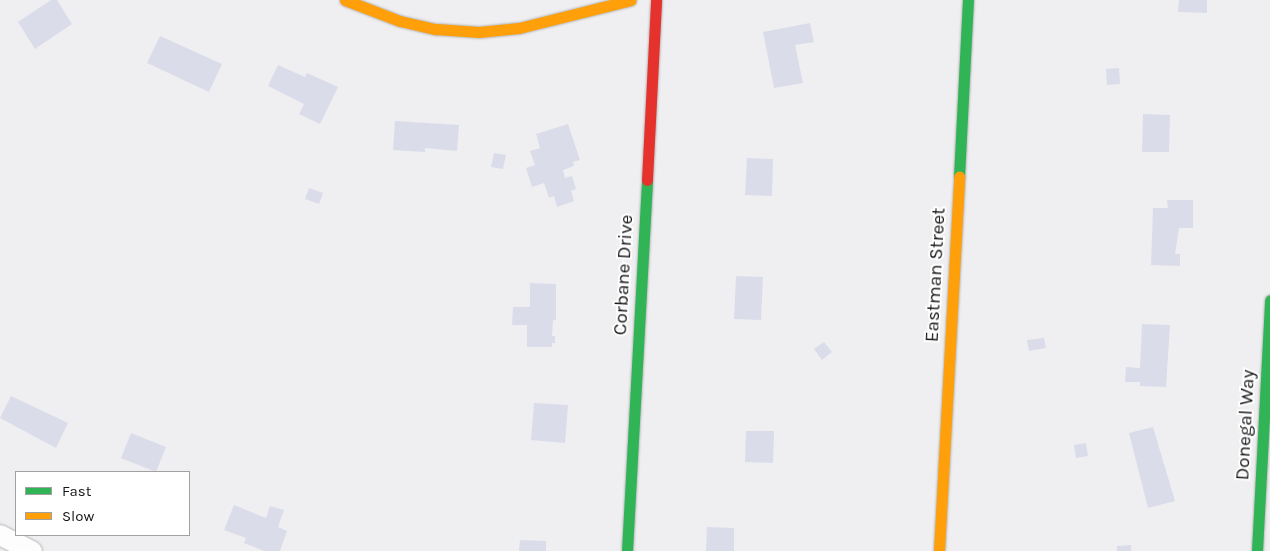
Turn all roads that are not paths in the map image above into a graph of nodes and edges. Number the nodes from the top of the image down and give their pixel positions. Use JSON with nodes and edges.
{"nodes":[{"id":1,"x":345,"y":0,"type":"edge"},
{"id":2,"x":630,"y":0,"type":"edge"},
{"id":3,"x":656,"y":0,"type":"edge"},
{"id":4,"x":968,"y":0,"type":"edge"},
{"id":5,"x":1270,"y":300,"type":"edge"},
{"id":6,"x":0,"y":535,"type":"edge"},
{"id":7,"x":32,"y":551,"type":"edge"},
{"id":8,"x":627,"y":551,"type":"edge"},
{"id":9,"x":939,"y":551,"type":"edge"},
{"id":10,"x":1257,"y":551,"type":"edge"}],
"edges":[{"from":1,"to":2,"type":"street"},
{"from":3,"to":8,"type":"street","name":"Corbane Drive"},
{"from":4,"to":9,"type":"street","name":"Eastman Street"},
{"from":5,"to":10,"type":"street","name":"Donegal Way"},
{"from":6,"to":7,"type":"street"}]}
